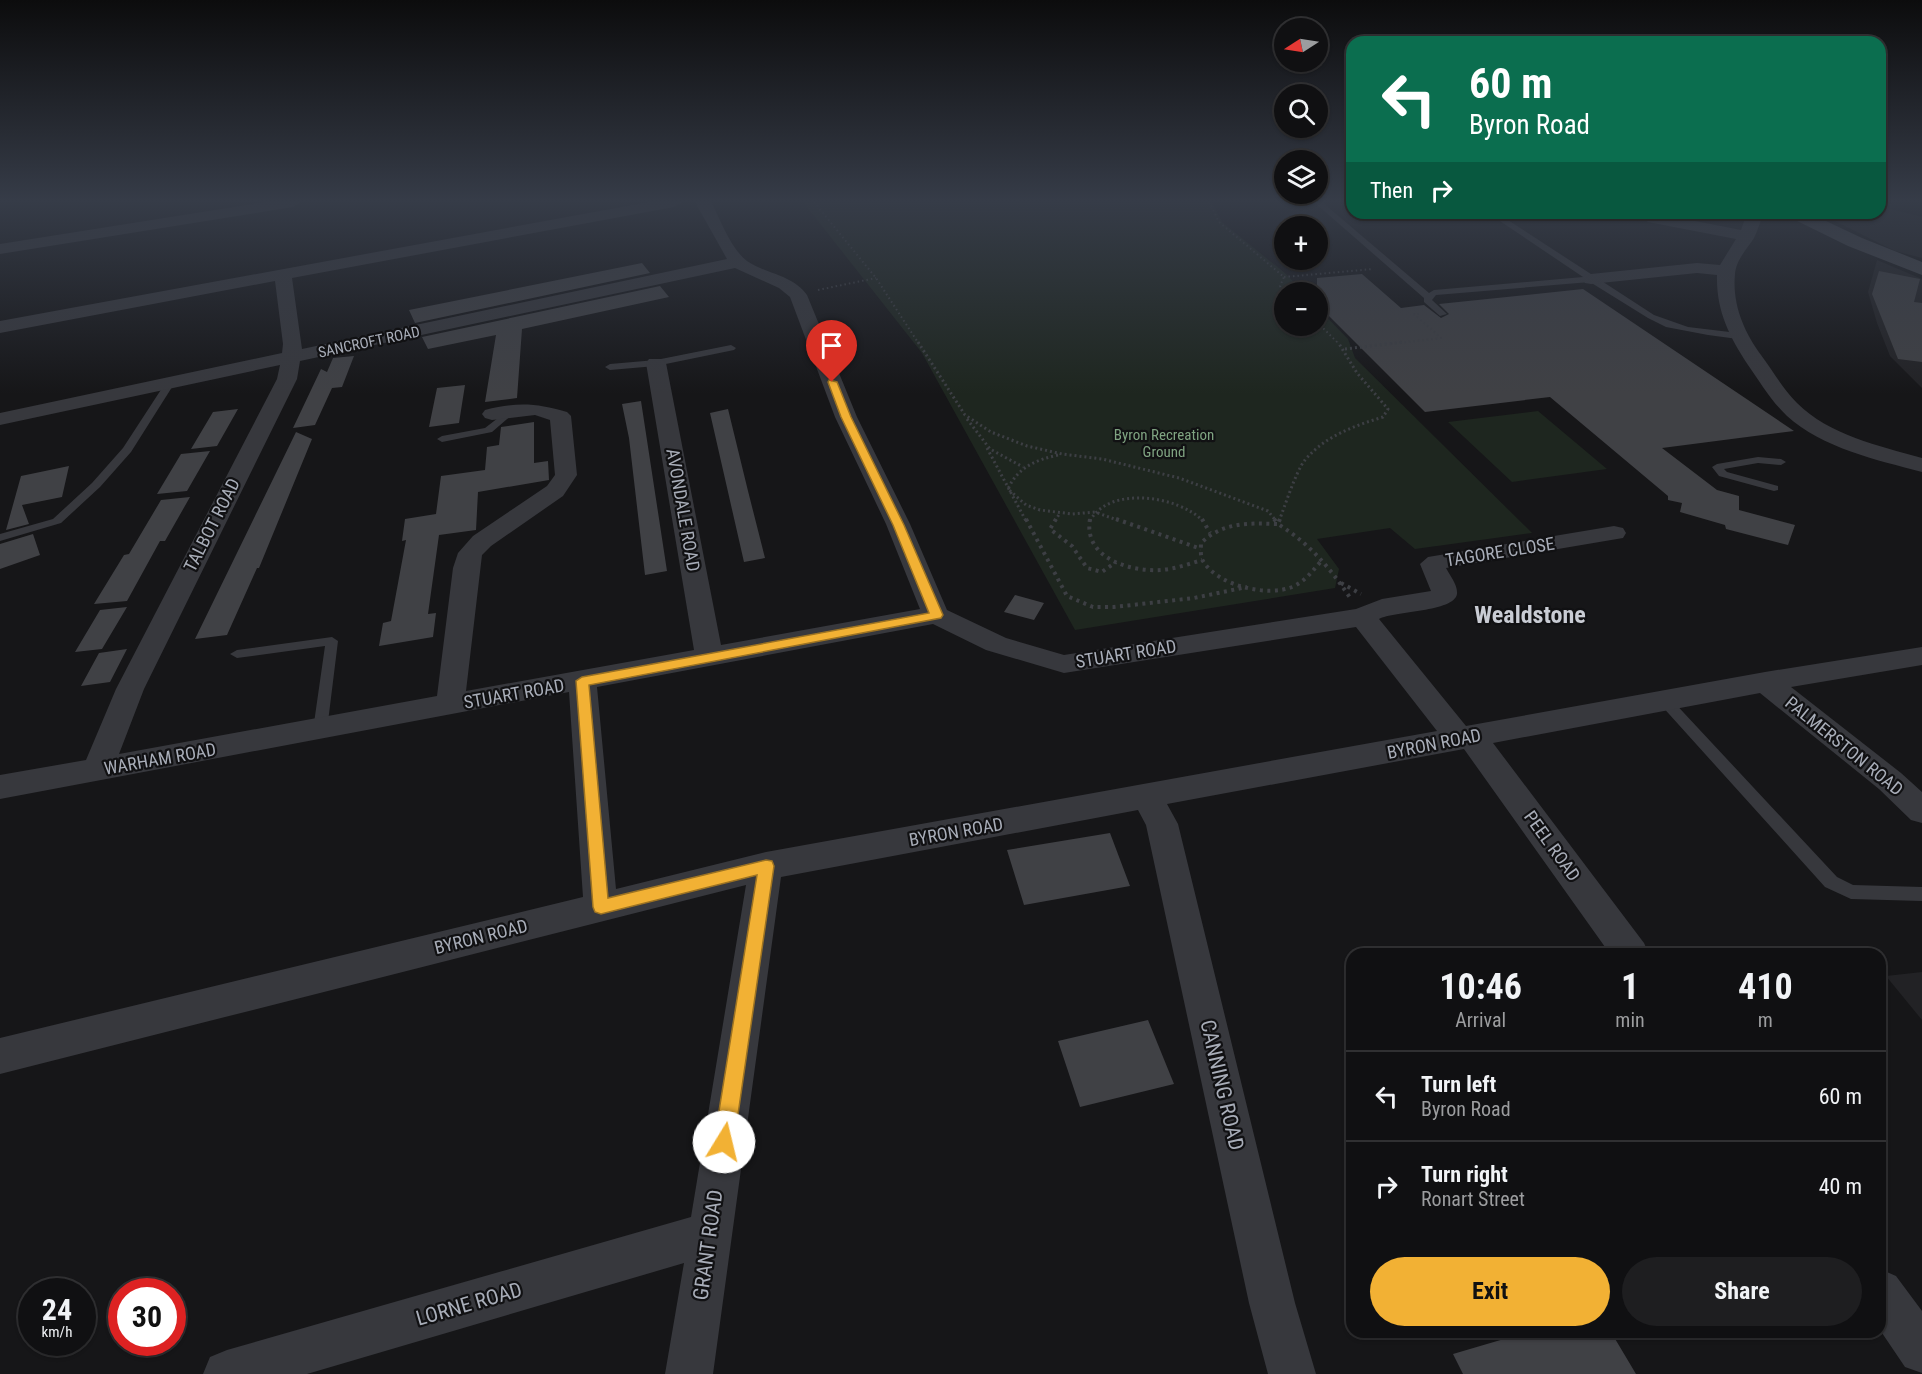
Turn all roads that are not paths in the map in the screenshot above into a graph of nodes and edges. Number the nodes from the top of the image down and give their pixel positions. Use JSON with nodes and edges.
{"nodes":[{"id":1,"x":331,"y":266,"type":"edge"},
{"id":2,"x":718,"y":266,"type":"edge"},
{"id":3,"x":744,"y":266,"type":"edge"},
{"id":4,"x":1392,"y":266,"type":"edge"},
{"id":5,"x":1572,"y":266,"type":"edge"},
{"id":6,"x":1728,"y":266,"type":"edge"},
{"id":7,"x":1725,"y":271,"type":"junction"},
{"id":8,"x":283,"y":275,"type":"junction"},
{"id":9,"x":1591,"y":279,"type":"junction"},
{"id":10,"x":1428,"y":297,"type":"junction"},
{"id":11,"x":1442,"y":313,"type":"road end"},
{"id":12,"x":0,"y":327,"type":"edge"},
{"id":13,"x":1738,"y":336,"type":"junction"},
{"id":14,"x":731,"y":348,"type":"dead end"},
{"id":15,"x":291,"y":359,"type":"junction"},
{"id":16,"x":656,"y":363,"type":"junction"},
{"id":17,"x":610,"y":367,"type":"dead end"},
{"id":18,"x":169,"y":384,"type":"junction"},
{"id":19,"x":502,"y":412,"type":"joint"},
{"id":20,"x":0,"y":419,"type":"edge"},
{"id":21,"x":442,"y":438,"type":"dead end"},
{"id":22,"x":1781,"y":462,"type":"dead end"},
{"id":23,"x":1922,"y":465,"type":"edge"},
{"id":24,"x":1774,"y":488,"type":"dead end"},
{"id":25,"x":1614,"y":533,"type":"dead end"},
{"id":26,"x":0,"y":538,"type":"edge"},
{"id":27,"x":936,"y":615,"type":"junction"},
{"id":28,"x":1363,"y":617,"type":"junction"},
{"id":29,"x":237,"y":654,"type":"dead end"},
{"id":30,"x":709,"y":657,"type":"junction"},
{"id":31,"x":1922,"y":657,"type":"edge"},
{"id":32,"x":582,"y":681,"type":"junction"},
{"id":33,"x":1766,"y":682,"type":"junction"},
{"id":34,"x":1665,"y":701,"type":"junction"},
{"id":35,"x":450,"y":705,"type":"junction"},
{"id":36,"x":320,"y":730,"type":"junction"},
{"id":37,"x":1466,"y":738,"type":"junction"},
{"id":38,"x":97,"y":770,"type":"junction"},
{"id":39,"x":0,"y":787,"type":"edge"},
{"id":40,"x":1148,"y":798,"type":"junction"},
{"id":41,"x":1922,"y":811,"type":"edge"},
{"id":42,"x":766,"y":866,"type":"junction"},
{"id":43,"x":1922,"y":894,"type":"edge"},
{"id":44,"x":601,"y":907,"type":"junction"},
{"id":45,"x":1626,"y":948,"type":"edge"},
{"id":46,"x":0,"y":1056,"type":"edge"},
{"id":47,"x":710,"y":1233,"type":"junction"},
{"id":48,"x":1886,"y":1300,"type":"edge"},
{"id":49,"x":1922,"y":1350,"type":"edge"},
{"id":50,"x":227,"y":1374,"type":"edge"},
{"id":51,"x":689,"y":1374,"type":"edge"},
{"id":52,"x":1292,"y":1374,"type":"edge"}],
"edges":[{"from":1,"to":8,"type":"street"},
{"from":2,"to":15,"type":"street","name":"SANCROFT ROAD"},
{"from":3,"to":27,"type":"street"},
{"from":4,"to":10,"type":"lane"},
{"from":5,"to":9,"type":"lane"},
{"from":6,"to":7,"type":"street"},
{"from":7,"to":9,"type":"street"},
{"from":7,"to":13,"type":"street"},
{"from":8,"to":12,"type":"street"},
{"from":8,"to":15,"type":"street","name":"TALBOT ROAD"},
{"from":9,"to":10,"type":"lane"},
{"from":9,"to":13,"type":"lane"},
{"from":10,"to":11,"type":"lane"},
{"from":13,"to":23,"type":"street"},
{"from":14,"to":16,"type":"lane"},
{"from":15,"to":18,"type":"street","name":"SANCROFT ROAD"},
{"from":15,"to":38,"type":"street","name":"TALBOT ROAD"},
{"from":16,"to":17,"type":"lane"},
{"from":16,"to":30,"type":"street","name":"AVONDALE ROAD"},
{"from":18,"to":20,"type":"street","name":"SANCROFT ROAD"},
{"from":18,"to":26,"type":"lane"},
{"from":19,"to":21,"type":"lane"},
{"from":19,"to":35,"type":"street"},
{"from":22,"to":24,"type":"lane"},
{"from":25,"to":28,"type":"street","name":"TAGORE CLOSE"},
{"from":27,"to":28,"type":"street","name":"STUART ROAD"},
{"from":27,"to":30,"type":"street","name":"STUART ROAD"},
{"from":28,"to":37,"type":"street"},
{"from":29,"to":36,"type":"lane"},
{"from":30,"to":32,"type":"street","name":"STUART ROAD"},
{"from":31,"to":33,"type":"street","name":"BYRON ROAD"},
{"from":32,"to":35,"type":"street","name":"STUART ROAD"},
{"from":32,"to":44,"type":"street"},
{"from":33,"to":34,"type":"street","name":"BYRON ROAD"},
{"from":33,"to":41,"type":"street","name":"PALMERSTON ROAD"},
{"from":34,"to":37,"type":"street","name":"BYRON ROAD"},
{"from":34,"to":43,"type":"lane"},
{"from":35,"to":36,"type":"street","name":"STUART ROAD"},
{"from":36,"to":38,"type":"street","name":"WARHAM ROAD"},
{"from":37,"to":40,"type":"street","name":"BYRON ROAD"},
{"from":37,"to":45,"type":"street","name":"PEEL ROAD"},
{"from":38,"to":39,"type":"street","name":"WARHAM ROAD"},
{"from":40,"to":42,"type":"street","name":"BYRON ROAD"},
{"from":40,"to":52,"type":"street","name":"CANNING ROAD"},
{"from":42,"to":44,"type":"street","name":"BYRON ROAD"},
{"from":42,"to":47,"type":"street","name":"GRANT ROAD"},
{"from":44,"to":46,"type":"street","name":"BYRON ROAD"},
{"from":47,"to":50,"type":"street","name":"LORNE ROAD"},
{"from":47,"to":51,"type":"street","name":"GRANT ROAD"},
{"from":48,"to":49,"type":"street"}]}
